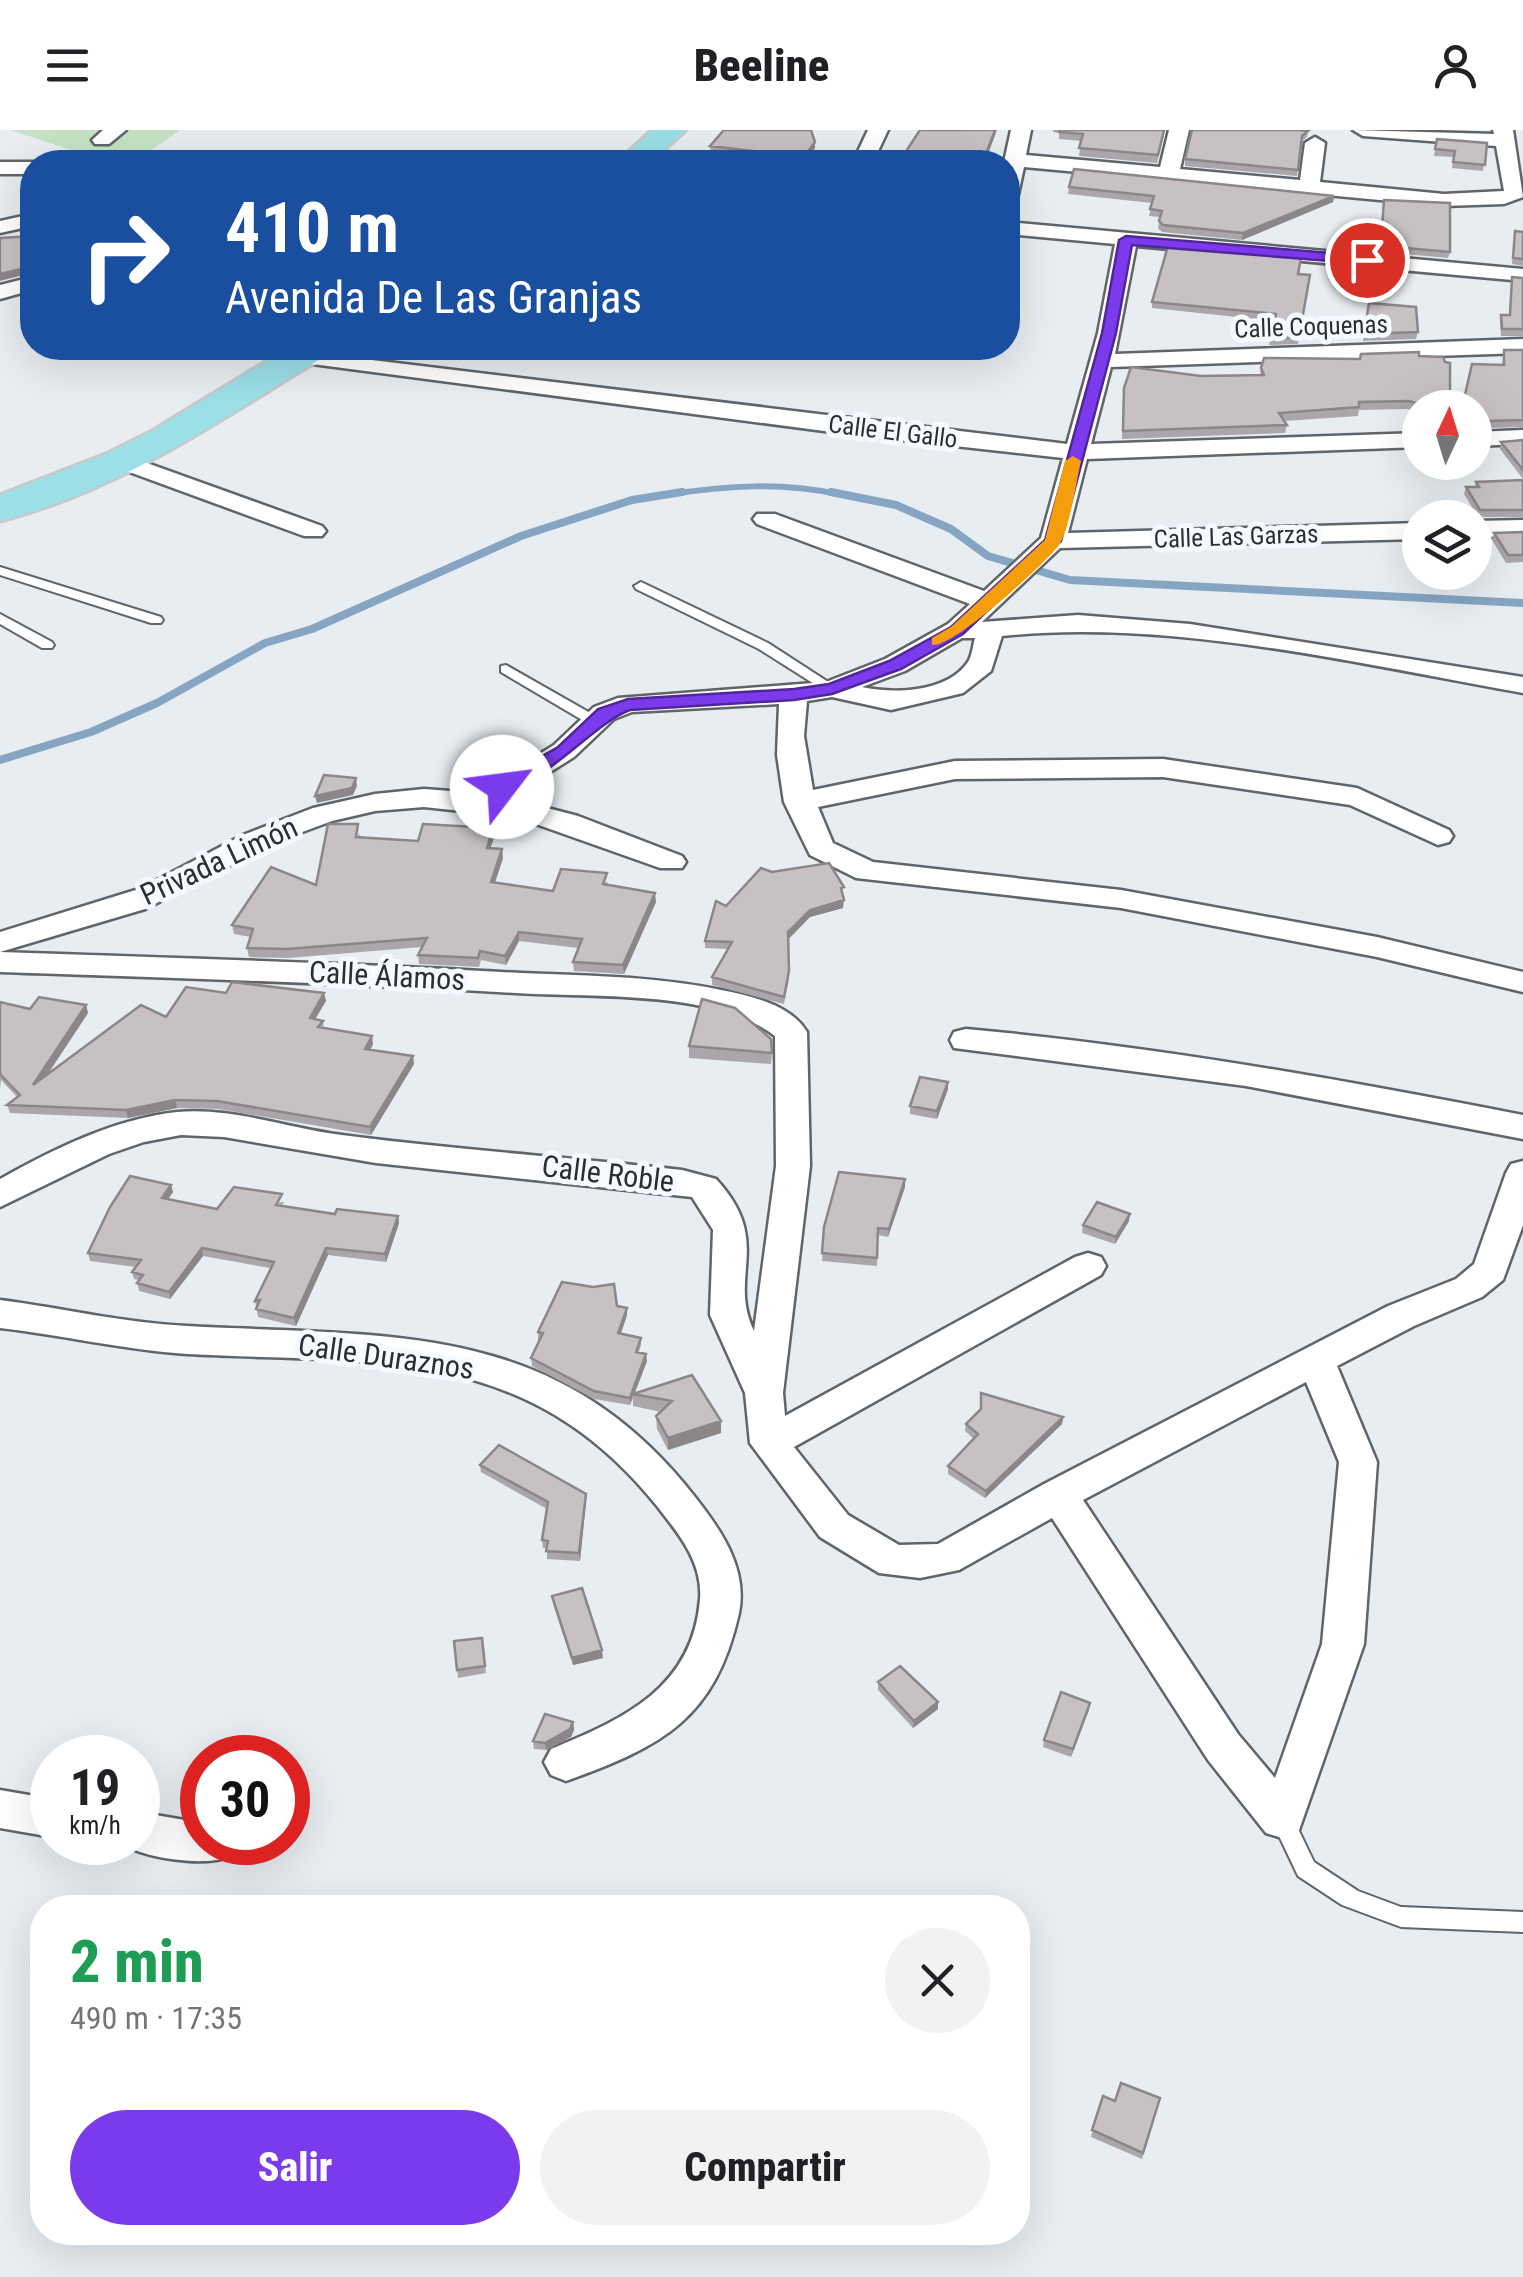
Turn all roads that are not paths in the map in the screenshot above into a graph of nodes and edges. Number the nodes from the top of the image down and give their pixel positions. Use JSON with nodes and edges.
{"nodes":[{"id":1,"x":671,"y":130,"type":"edge"},
{"id":2,"x":1178,"y":130,"type":"edge"},
{"id":3,"x":1363,"y":130,"type":"edge"},
{"id":4,"x":1505,"y":135,"type":"edge"},
{"id":5,"x":1315,"y":143,"type":"dead end"},
{"id":6,"x":647,"y":150,"type":"edge"},
{"id":7,"x":1020,"y":160,"type":"edge"},
{"id":8,"x":1169,"y":174,"type":"junction"},
{"id":9,"x":1309,"y":188,"type":"junction"},
{"id":10,"x":1020,"y":229,"type":"edge"},
{"id":11,"x":1126,"y":240,"type":"junction"},
{"id":12,"x":1523,"y":275,"type":"edge"},
{"id":13,"x":1523,"y":346,"type":"edge"},
{"id":14,"x":290,"y":360,"type":"edge"},
{"id":15,"x":357,"y":360,"type":"edge"},
{"id":16,"x":1101,"y":360,"type":"junction"},
{"id":17,"x":1523,"y":437,"type":"edge"},
{"id":18,"x":1492,"y":438,"type":"edge"},
{"id":19,"x":1402,"y":441,"type":"edge"},
{"id":20,"x":1075,"y":452,"type":"junction"},
{"id":21,"x":122,"y":461,"type":"junction"},
{"id":22,"x":3,"y":502,"type":"edge"},
{"id":23,"x":766,"y":519,"type":"dead end"},
{"id":24,"x":1523,"y":528,"type":"edge"},
{"id":25,"x":1492,"y":529,"type":"edge"},
{"id":26,"x":1402,"y":531,"type":"edge"},
{"id":27,"x":313,"y":532,"type":"dead end"},
{"id":28,"x":1053,"y":541,"type":"junction"},
{"id":29,"x":0,"y":570,"type":"edge"},
{"id":30,"x":641,"y":586,"type":"dead end"},
{"id":31,"x":988,"y":602,"type":"junction"},
{"id":32,"x":0,"y":618,"type":"edge"},
{"id":33,"x":156,"y":620,"type":"dead end"},
{"id":34,"x":957,"y":630,"type":"junction"},
{"id":35,"x":990,"y":632,"type":"junction"},
{"id":36,"x":47,"y":645,"type":"dead end"},
{"id":37,"x":506,"y":669,"type":"dead end"},
{"id":38,"x":1523,"y":685,"type":"edge"},
{"id":39,"x":832,"y":689,"type":"junction"},
{"id":40,"x":794,"y":695,"type":"junction"},
{"id":41,"x":594,"y":722,"type":"junction"},
{"id":42,"x":486,"y":800,"type":"junction"},
{"id":43,"x":799,"y":802,"type":"junction"},
{"id":44,"x":1438,"y":836,"type":"dead end"},
{"id":45,"x":671,"y":862,"type":"dead end"},
{"id":46,"x":0,"y":942,"type":"edge"},
{"id":47,"x":0,"y":962,"type":"edge"},
{"id":48,"x":1523,"y":982,"type":"edge"},
{"id":49,"x":966,"y":1040,"type":"dead end"},
{"id":50,"x":1523,"y":1127,"type":"edge"},
{"id":51,"x":1523,"y":1174,"type":"edge"},
{"id":52,"x":0,"y":1196,"type":"edge"},
{"id":53,"x":1088,"y":1266,"type":"dead end"},
{"id":54,"x":0,"y":1314,"type":"edge"},
{"id":55,"x":1316,"y":1360,"type":"junction"},
{"id":56,"x":764,"y":1393,"type":"junction"},
{"id":57,"x":769,"y":1443,"type":"junction"},
{"id":58,"x":1058,"y":1495,"type":"junction"},
{"id":59,"x":566,"y":1762,"type":"dead end"},
{"id":60,"x":0,"y":1810,"type":"edge"},
{"id":61,"x":30,"y":1815,"type":"edge"},
{"id":62,"x":1282,"y":1819,"type":"junction"},
{"id":63,"x":1523,"y":1922,"type":"edge"}],
"edges":[{"from":1,"to":6,"type":"main road"},
{"from":2,"to":8,"type":"street"},
{"from":3,"to":4,"type":"street"},
{"from":4,"to":9,"type":"street"},
{"from":5,"to":9,"type":"street"},
{"from":7,"to":8,"type":"street"},
{"from":8,"to":9,"type":"street"},
{"from":10,"to":11,"type":"street"},
{"from":11,"to":12,"type":"street"},
{"from":11,"to":16,"type":"street"},
{"from":13,"to":16,"type":"street","name":"Calle Coquenas"},
{"from":14,"to":21,"type":"main road"},
{"from":15,"to":20,"type":"street","name":"Calle El Gallo"},
{"from":16,"to":20,"type":"street"},
{"from":17,"to":18,"type":"street"},
{"from":19,"to":20,"type":"street","name":"Calle El Gallo"},
{"from":20,"to":28,"type":"street"},
{"from":21,"to":22,"type":"main road"},
{"from":21,"to":27,"type":"street"},
{"from":23,"to":31,"type":"street"},
{"from":24,"to":25,"type":"street"},
{"from":26,"to":28,"type":"street","name":"Calle Las Garzas"},
{"from":28,"to":31,"type":"street"},
{"from":29,"to":33,"type":"lane"},
{"from":30,"to":39,"type":"lane"},
{"from":31,"to":34,"type":"street"},
{"from":32,"to":36,"type":"lane"},
{"from":34,"to":35,"type":"street"},
{"from":34,"to":39,"type":"street"},
{"from":35,"to":38,"type":"street"},
{"from":35,"to":39,"type":"street"},
{"from":37,"to":41,"type":"lane"},
{"from":39,"to":40,"type":"street"},
{"from":40,"to":41,"type":"street"},
{"from":40,"to":43,"type":"street"},
{"from":41,"to":42,"type":"street"},
{"from":42,"to":45,"type":"street","name":"Privada Limón"},
{"from":42,"to":46,"type":"street","name":"Privada Limón"},
{"from":43,"to":44,"type":"street"},
{"from":43,"to":48,"type":"street"},
{"from":47,"to":56,"type":"street","name":"Calle Álamos"},
{"from":49,"to":50,"type":"street"},
{"from":51,"to":55,"type":"street"},
{"from":52,"to":56,"type":"street","name":"Calle Roble"},
{"from":53,"to":57,"type":"street"},
{"from":54,"to":59,"type":"street","name":"Calle Duraznos"},
{"from":55,"to":58,"type":"street"},
{"from":55,"to":62,"type":"street"},
{"from":56,"to":57,"type":"street","name":"Calle Roble"},
{"from":57,"to":58,"type":"street"},
{"from":58,"to":62,"type":"street"},
{"from":60,"to":61,"type":"street"},
{"from":62,"to":63,"type":"lane"}]}
